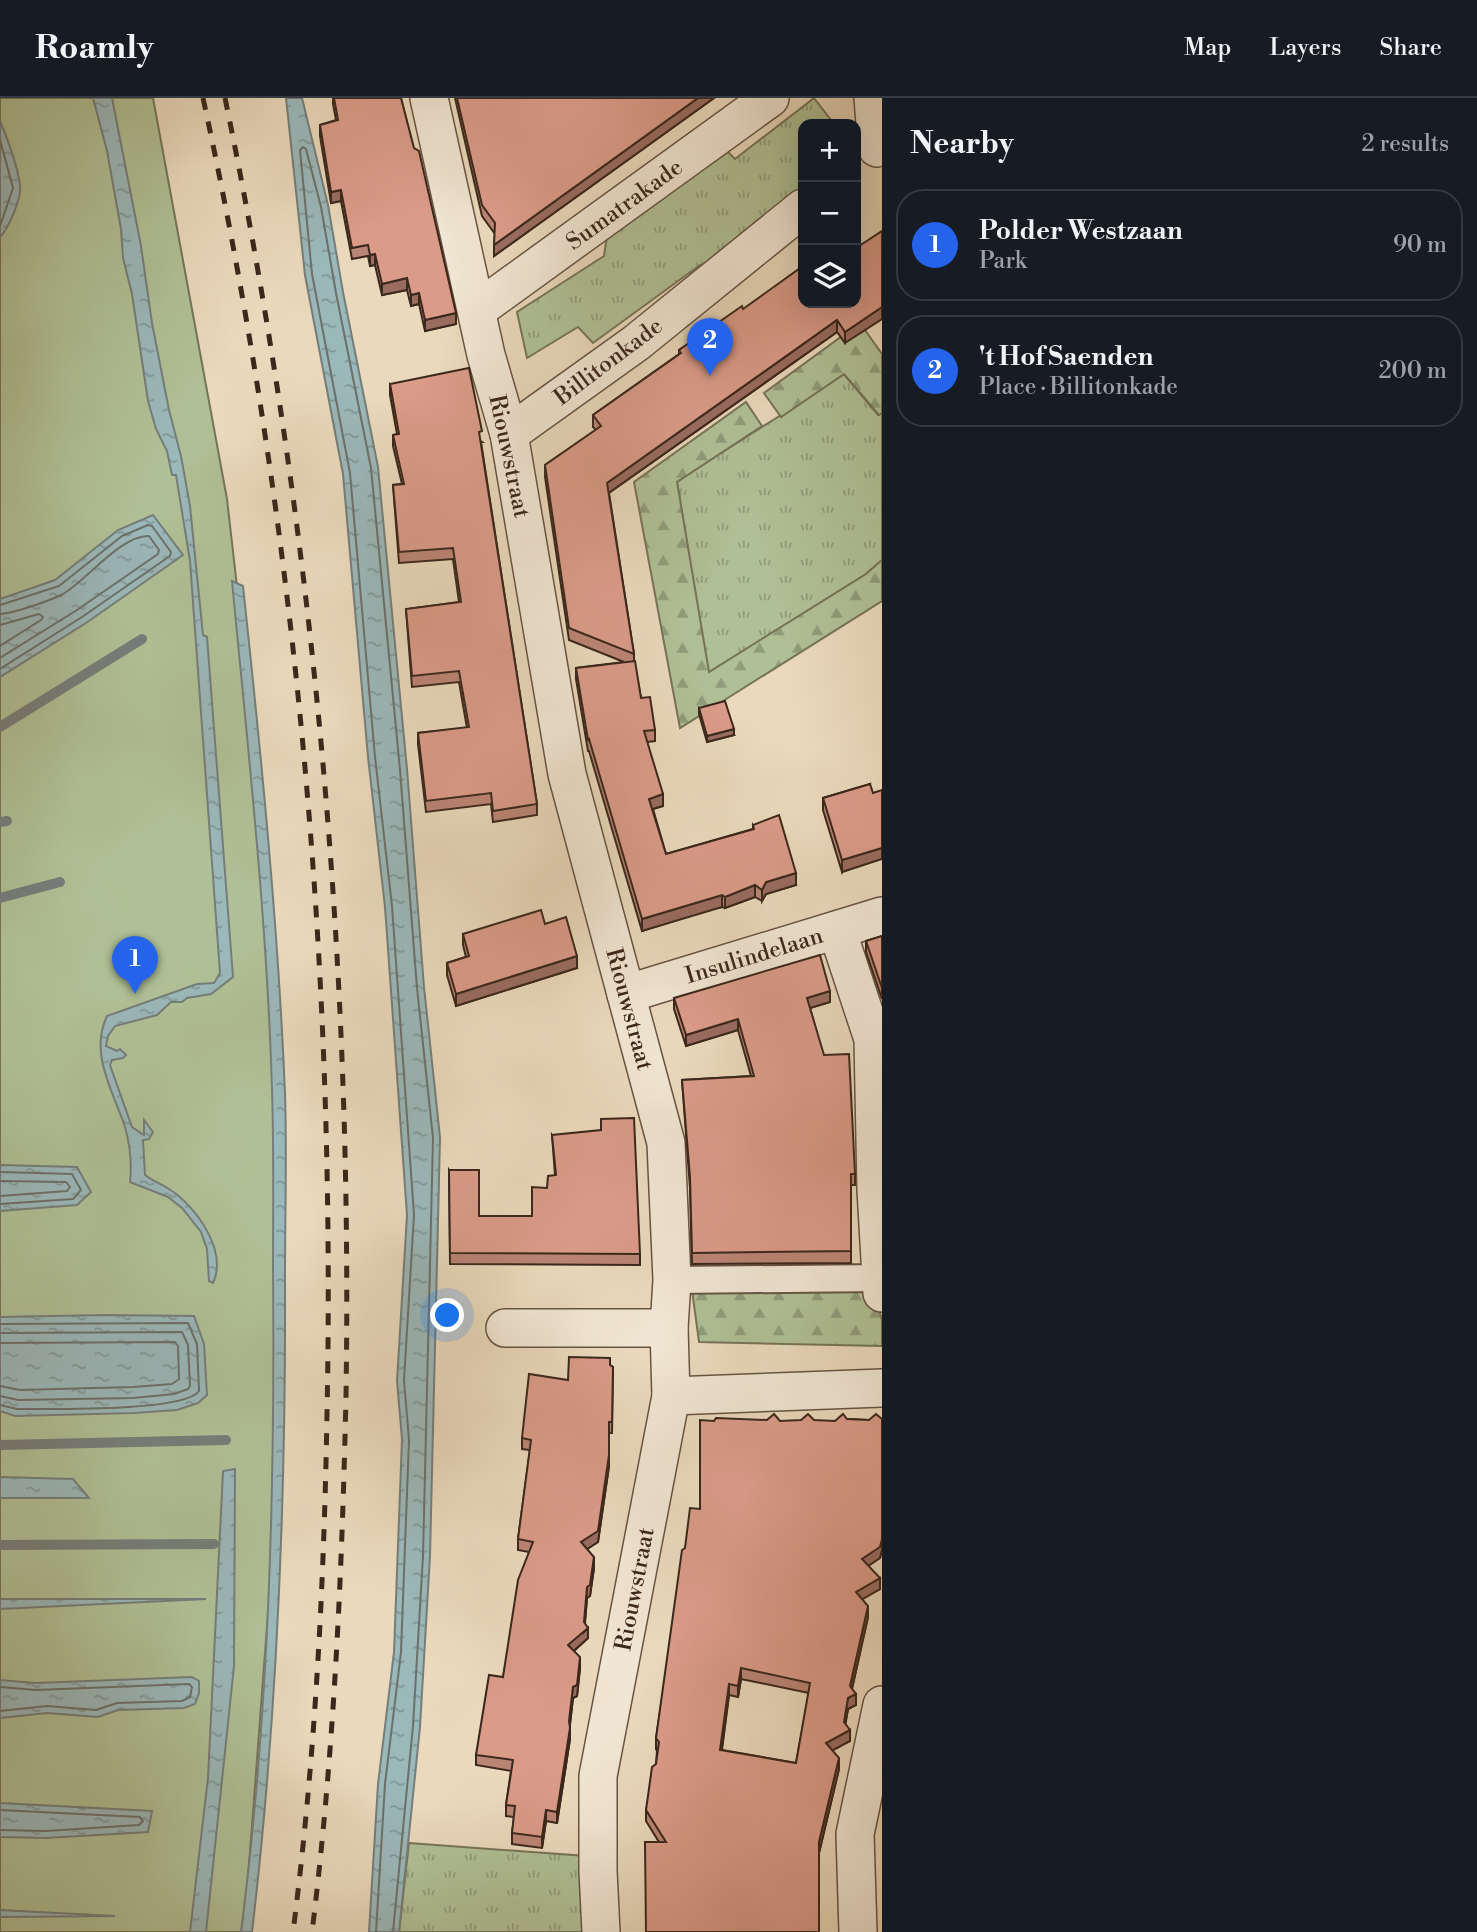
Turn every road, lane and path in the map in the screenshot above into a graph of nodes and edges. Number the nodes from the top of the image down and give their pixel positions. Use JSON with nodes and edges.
{"nodes":[{"id":1,"x":429,"y":98,"type":"edge"},
{"id":2,"x":770,"y":98,"type":"edge"},
{"id":3,"x":873,"y":98,"type":"edge"},
{"id":4,"x":872,"y":156,"type":"edge"},
{"id":5,"x":798,"y":212,"type":"edge"},
{"id":6,"x":477,"y":310,"type":"junction"},
{"id":7,"x":509,"y":434,"type":"junction"},
{"id":8,"x":882,"y":916,"type":"edge"},
{"id":9,"x":837,"y":930,"type":"junction"},
{"id":10,"x":626,"y":994,"type":"junction"},
{"id":11,"x":672,"y":1280,"type":"junction"},
{"id":12,"x":881,"y":1283,"type":"edge"},
{"id":13,"x":505,"y":1328,"type":"dead end"},
{"id":14,"x":669,"y":1328,"type":"junction"},
{"id":15,"x":882,"y":1388,"type":"edge"},
{"id":16,"x":671,"y":1396,"type":"junction"},
{"id":17,"x":882,"y":1705,"type":"edge"},
{"id":18,"x":601,"y":1932,"type":"edge"},
{"id":19,"x":858,"y":1932,"type":"edge"}],
"edges":[{"from":1,"to":6,"type":"street","name":"Riouwstraat"},
{"from":2,"to":6,"type":"street","name":"Sumatrakade"},
{"from":3,"to":4,"type":"street"},
{"from":5,"to":7,"type":"street","name":"Billitonkade"},
{"from":6,"to":7,"type":"street","name":"Riouwstraat"},
{"from":7,"to":10,"type":"street","name":"Riouwstraat"},
{"from":8,"to":9,"type":"street","name":"Insulindelaan"},
{"from":9,"to":10,"type":"street","name":"Insulindelaan"},
{"from":9,"to":12,"type":"street"},
{"from":10,"to":11,"type":"street","name":"Riouwstraat"},
{"from":11,"to":12,"type":"street"},
{"from":11,"to":14,"type":"street","name":"Riouwstraat"},
{"from":13,"to":14,"type":"street"},
{"from":14,"to":16,"type":"street","name":"Riouwstraat"},
{"from":15,"to":16,"type":"street"},
{"from":16,"to":18,"type":"street","name":"Riouwstraat"},
{"from":17,"to":19,"type":"street"}]}
